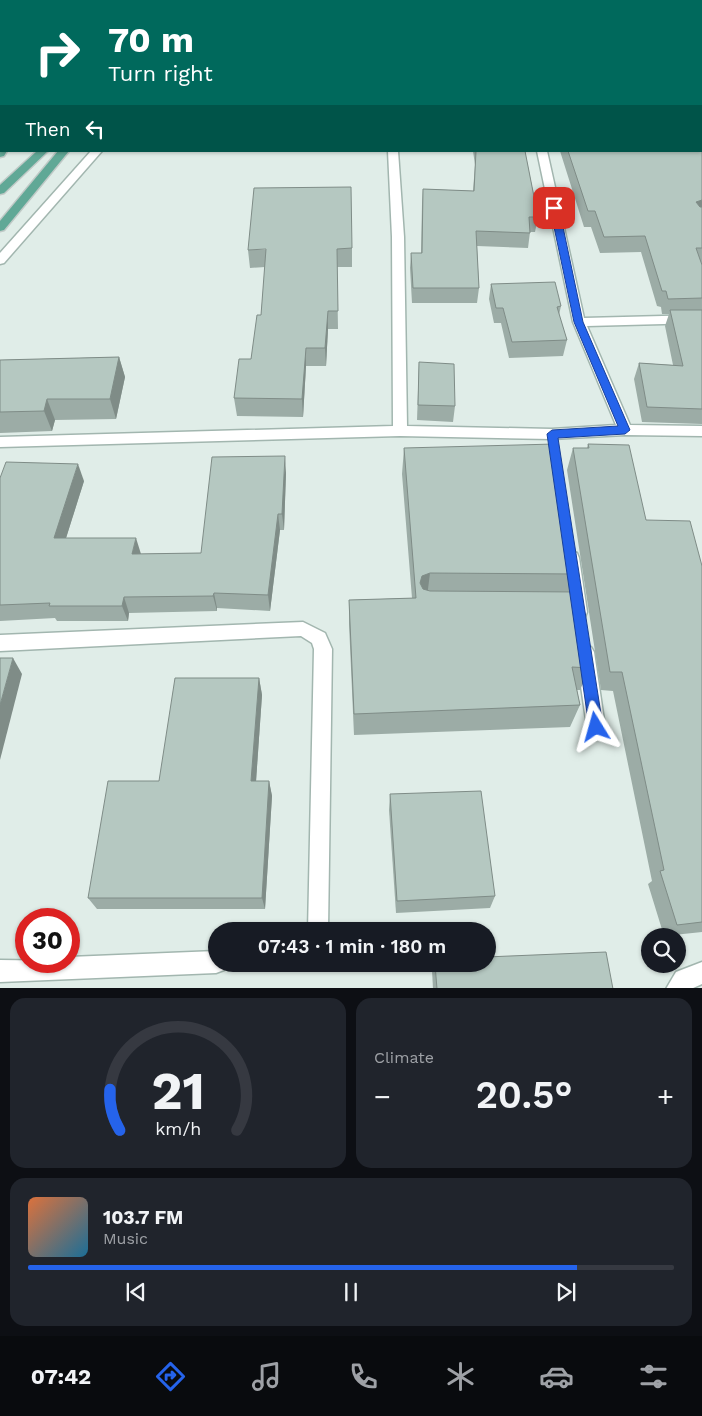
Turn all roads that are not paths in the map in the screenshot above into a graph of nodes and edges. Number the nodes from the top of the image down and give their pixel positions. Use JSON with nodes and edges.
{"nodes":[{"id":1,"x":42,"y":152,"type":"edge"},
{"id":2,"x":63,"y":152,"type":"edge"},
{"id":3,"x":97,"y":152,"type":"edge"},
{"id":4,"x":393,"y":152,"type":"edge"},
{"id":5,"x":542,"y":152,"type":"edge"},
{"id":6,"x":0,"y":191,"type":"edge"},
{"id":7,"x":0,"y":228,"type":"edge"},
{"id":8,"x":0,"y":260,"type":"edge"},
{"id":9,"x":702,"y":319,"type":"edge"},
{"id":10,"x":579,"y":322,"type":"junction"},
{"id":11,"x":625,"y":430,"type":"junction"},
{"id":12,"x":400,"y":431,"type":"junction"},
{"id":13,"x":702,"y":431,"type":"edge"},
{"id":14,"x":552,"y":434,"type":"junction"},
{"id":15,"x":0,"y":442,"type":"edge"},
{"id":16,"x":555,"y":451,"type":"edge"},
{"id":17,"x":568,"y":538,"type":"edge"},
{"id":18,"x":559,"y":607,"type":"edge"},
{"id":19,"x":578,"y":607,"type":"junction"},
{"id":20,"x":0,"y":643,"type":"edge"},
{"id":21,"x":596,"y":727,"type":"dead end"},
{"id":22,"x":318,"y":922,"type":"edge"},
{"id":23,"x":208,"y":962,"type":"edge"},
{"id":24,"x":0,"y":971,"type":"edge"},
{"id":25,"x":702,"y":973,"type":"edge"},
{"id":26,"x":677,"y":988,"type":"edge"}],
"edges":[{"from":1,"to":6,"type":"main road"},
{"from":2,"to":7,"type":"main road"},
{"from":3,"to":8,"type":"street"},
{"from":4,"to":12,"type":"street"},
{"from":5,"to":10,"type":"street"},
{"from":9,"to":10,"type":"street"},
{"from":10,"to":11,"type":"street"},
{"from":11,"to":13,"type":"street"},
{"from":11,"to":14,"type":"street"},
{"from":12,"to":14,"type":"street"},
{"from":12,"to":15,"type":"street"},
{"from":14,"to":16,"type":"street"},
{"from":17,"to":19,"type":"street"},
{"from":18,"to":19,"type":"street"},
{"from":19,"to":21,"type":"street"},
{"from":20,"to":22,"type":"street"},
{"from":23,"to":24,"type":"street"},
{"from":25,"to":26,"type":"street"}]}
